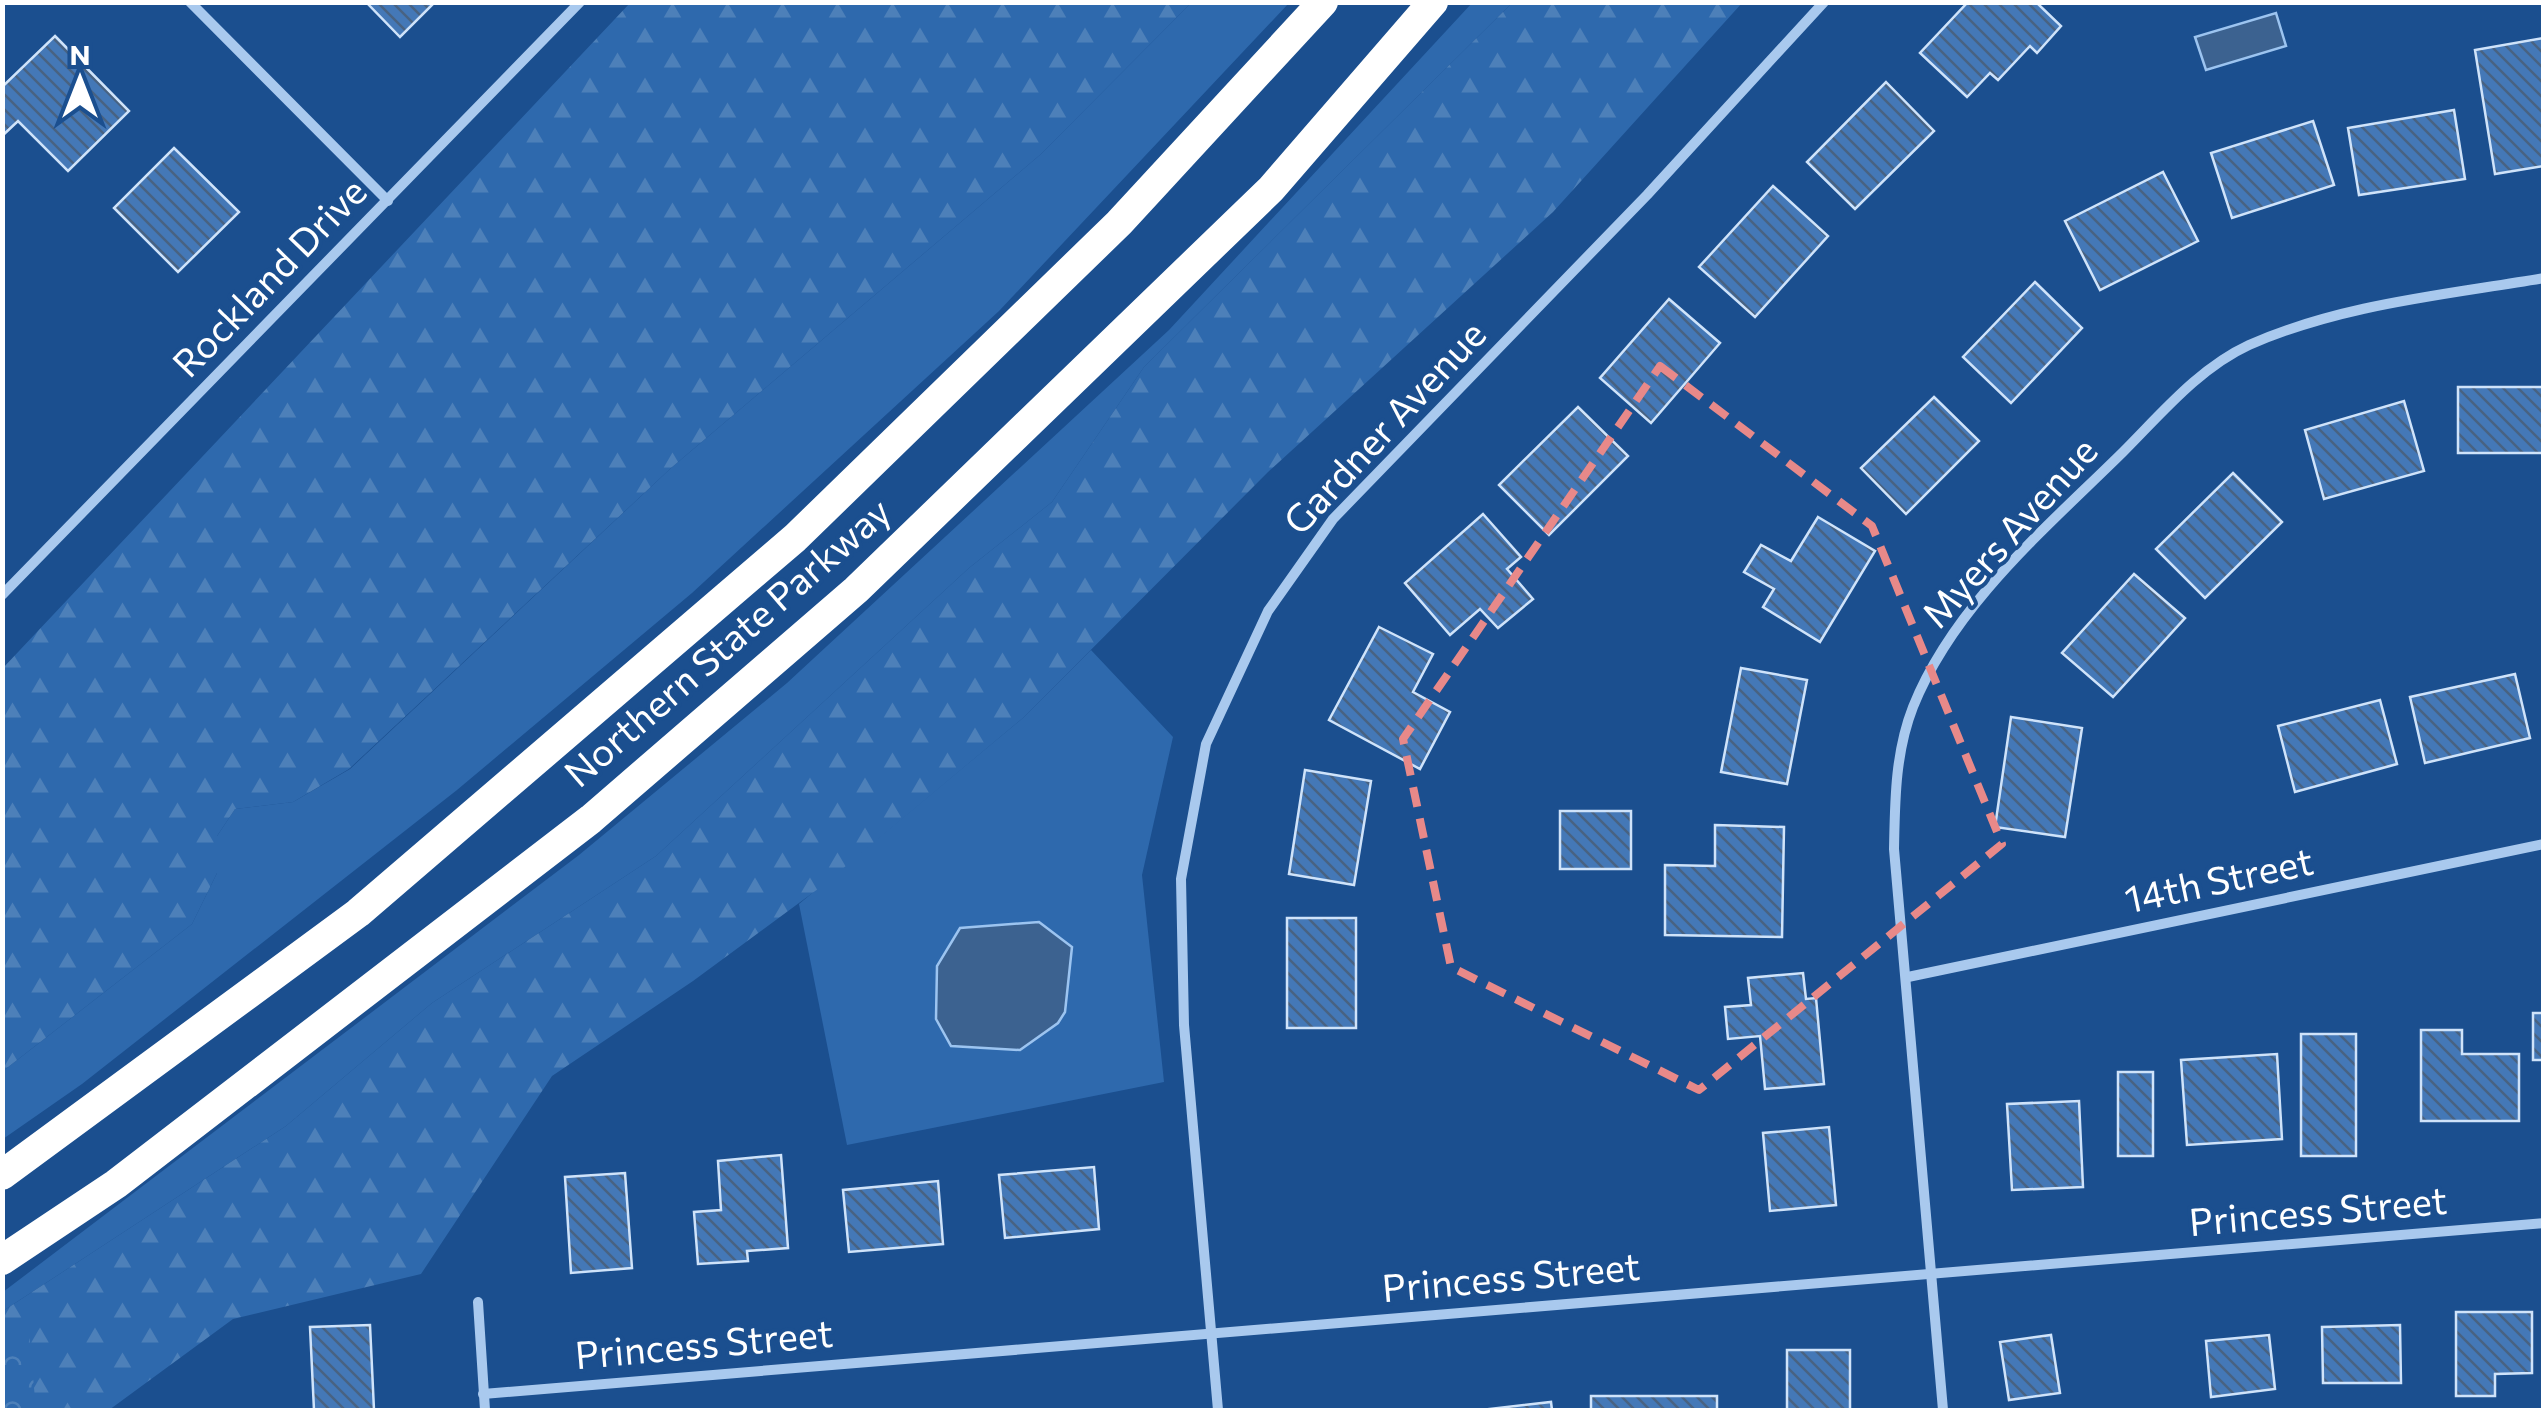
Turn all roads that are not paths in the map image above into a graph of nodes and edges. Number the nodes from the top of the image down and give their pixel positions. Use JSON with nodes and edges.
{"nodes":[{"id":1,"x":190,"y":2,"type":"edge"},
{"id":2,"x":580,"y":2,"type":"edge"},
{"id":3,"x":1322,"y":2,"type":"edge"},
{"id":4,"x":1433,"y":2,"type":"edge"},
{"id":5,"x":1824,"y":2,"type":"edge"},
{"id":6,"x":388,"y":200,"type":"junction"},
{"id":7,"x":2544,"y":278,"type":"edge"},
{"id":8,"x":2,"y":595,"type":"edge"},
{"id":9,"x":2544,"y":844,"type":"edge"},
{"id":10,"x":1908,"y":977,"type":"junction"},
{"id":11,"x":2,"y":1175,"type":"edge"},
{"id":12,"x":2544,"y":1223,"type":"edge"},
{"id":13,"x":2,"y":1260,"type":"edge"},
{"id":14,"x":1932,"y":1274,"type":"junction"},
{"id":15,"x":478,"y":1302,"type":"dead end"},
{"id":16,"x":1211,"y":1332,"type":"junction"},
{"id":17,"x":483,"y":1394,"type":"junction"},
{"id":18,"x":485,"y":1410,"type":"edge"},
{"id":19,"x":1218,"y":1410,"type":"edge"},
{"id":20,"x":1943,"y":1410,"type":"edge"}],
"edges":[{"from":1,"to":6,"type":"street"},
{"from":2,"to":6,"type":"street","name":"Rockland Drive"},
{"from":3,"to":11,"type":"highway","name":"Northern State Parkway"},
{"from":4,"to":13,"type":"highway","name":"Northern State Parkway"},
{"from":5,"to":16,"type":"street","name":"Gardner Avenue"},
{"from":6,"to":8,"type":"street","name":"Rockland Drive"},
{"from":7,"to":10,"type":"street","name":"Myers Avenue"},
{"from":9,"to":10,"type":"street","name":"14th Street"},
{"from":10,"to":14,"type":"street","name":"Myers Avenue"},
{"from":12,"to":14,"type":"street","name":"Princess Street"},
{"from":14,"to":16,"type":"street","name":"Princess Street"},
{"from":14,"to":20,"type":"street","name":"Myers Avenue"},
{"from":15,"to":17,"type":"street"},
{"from":16,"to":17,"type":"street","name":"Princess Street"},
{"from":16,"to":19,"type":"street","name":"Gardner Avenue"},
{"from":17,"to":18,"type":"street"}]}
